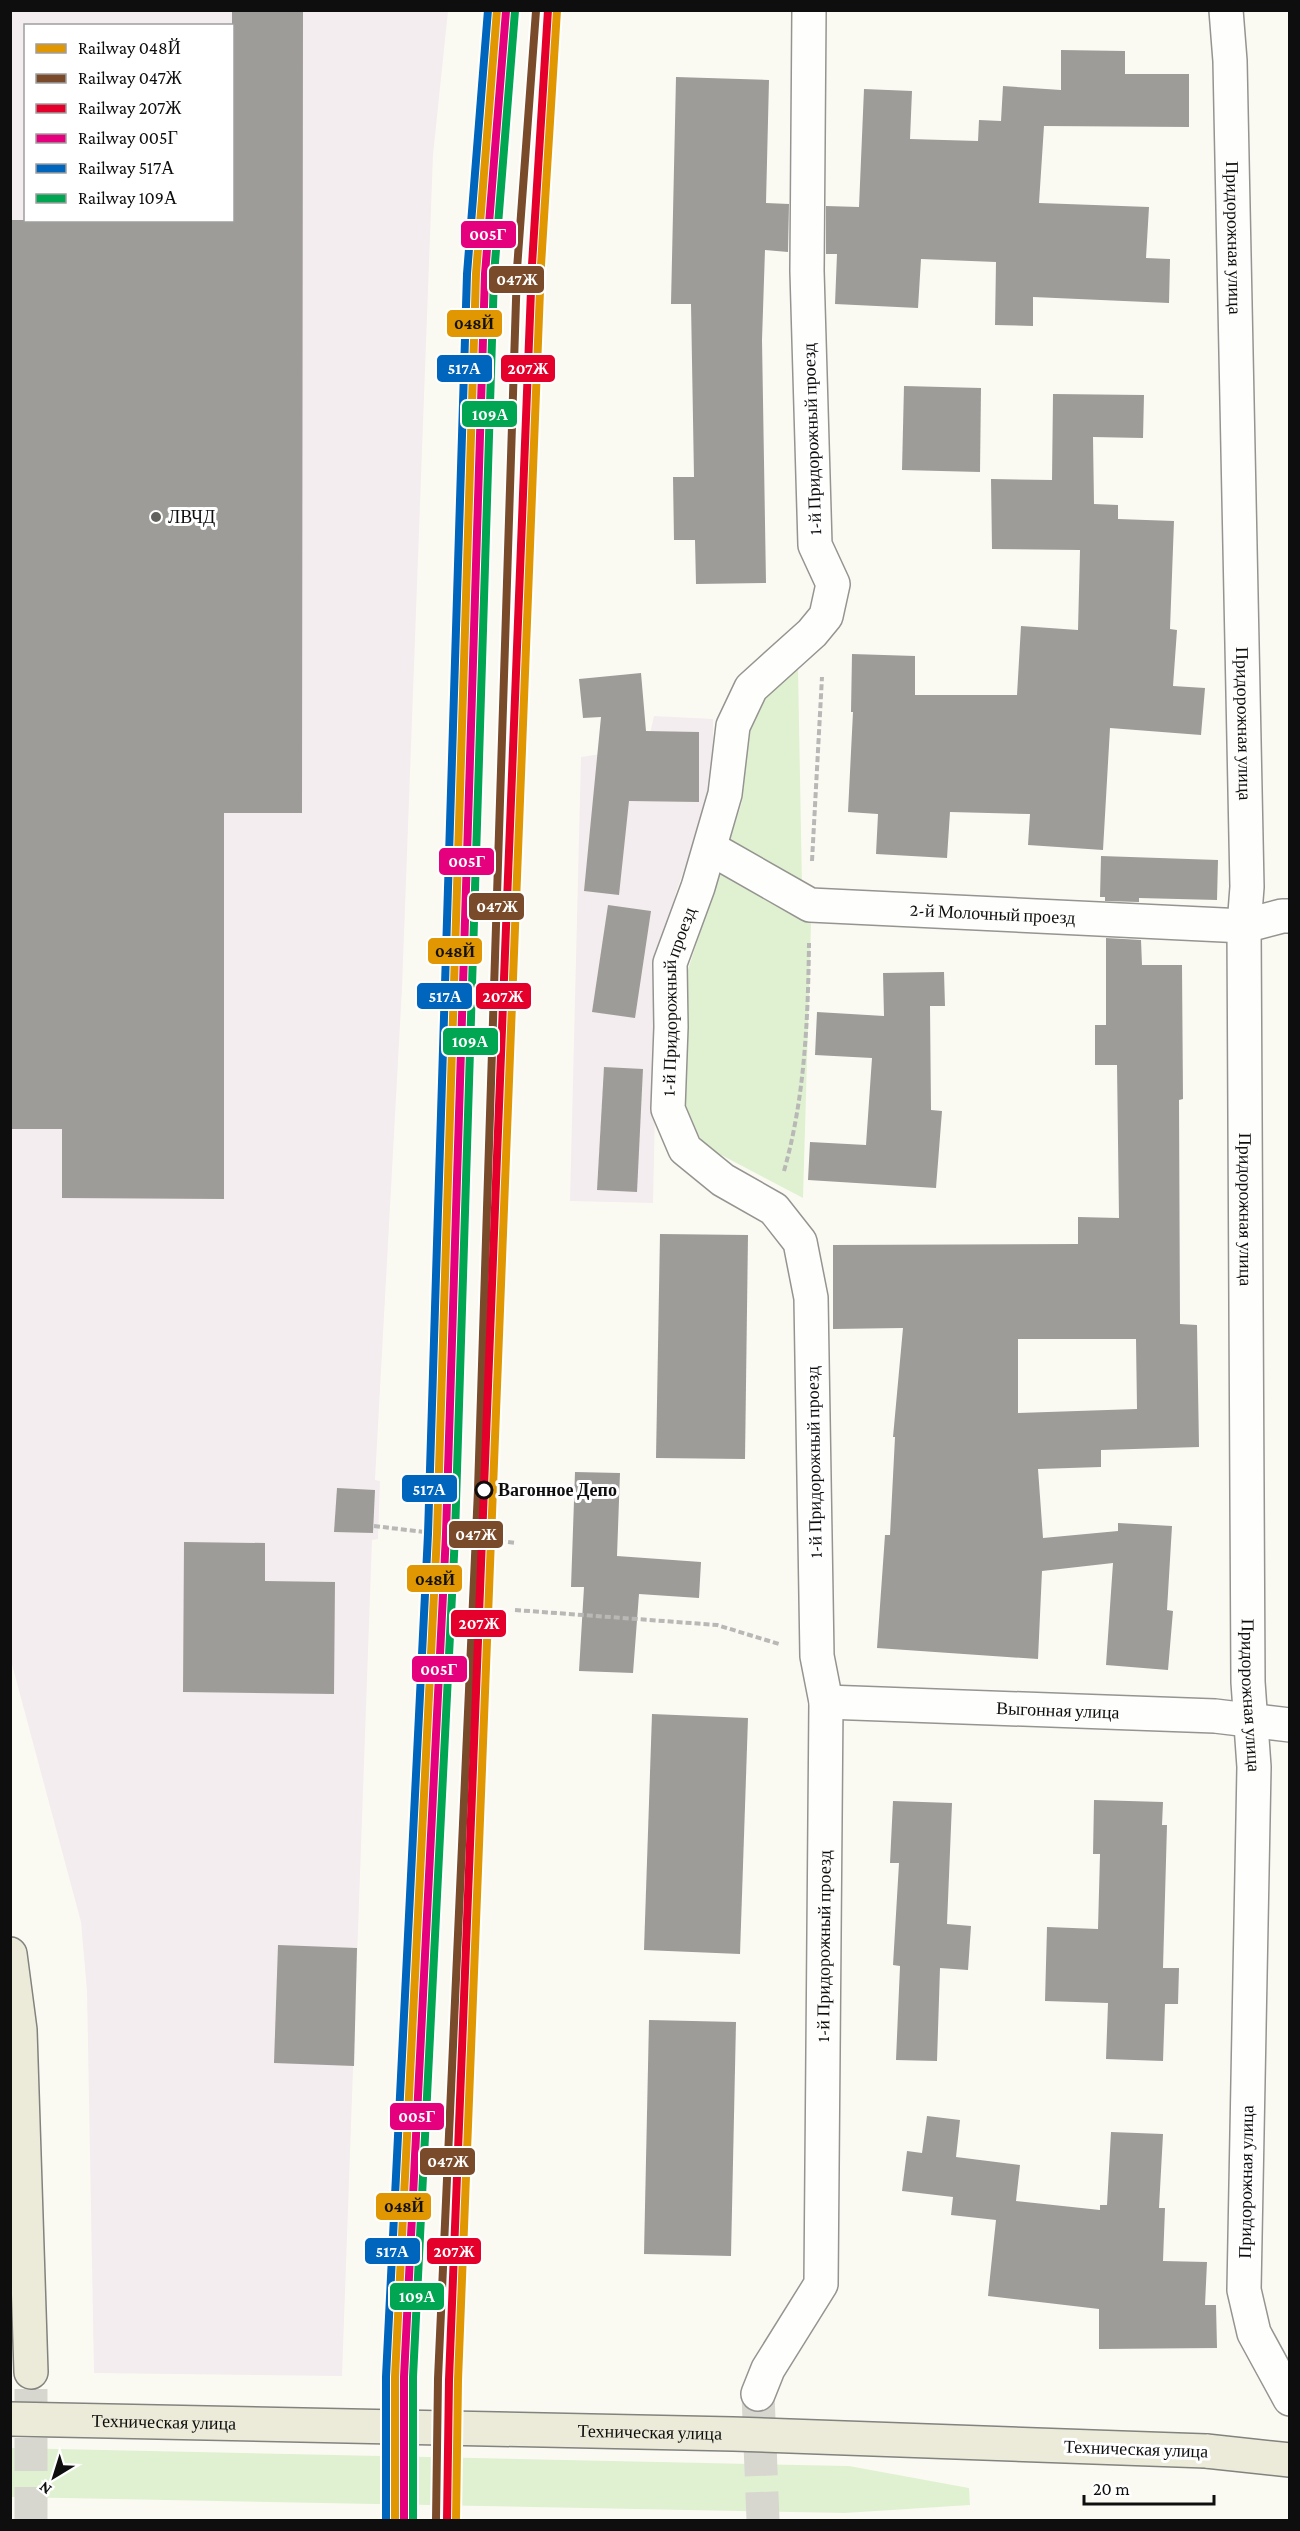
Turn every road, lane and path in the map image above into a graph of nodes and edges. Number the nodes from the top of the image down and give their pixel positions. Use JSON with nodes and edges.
{"nodes":[{"id":1,"x":809,"y":10,"type":"edge"},
{"id":2,"x":1226,"y":10,"type":"edge"},
{"id":3,"x":710,"y":848,"type":"junction"},
{"id":4,"x":1290,"y":916,"type":"edge"},
{"id":5,"x":1244,"y":926,"type":"junction"},
{"id":6,"x":374,"y":1527,"type":"dead end"},
{"id":7,"x":516,"y":1543,"type":"dead end"},
{"id":8,"x":515,"y":1610,"type":"dead end"},
{"id":9,"x":817,"y":1656,"type":"junction"},
{"id":10,"x":826,"y":1702,"type":"junction"},
{"id":11,"x":1251,"y":1721,"type":"junction"},
{"id":12,"x":1290,"y":1725,"type":"edge"},
{"id":13,"x":10,"y":1954,"type":"edge"},
{"id":14,"x":20,"y":2312,"type":"edge"},
{"id":15,"x":31,"y":2372,"type":"tunnel mouth"},
{"id":16,"x":758,"y":2394,"type":"tunnel mouth"},
{"id":17,"x":1290,"y":2399,"type":"edge"},
{"id":18,"x":10,"y":2419,"type":"edge"},
{"id":19,"x":1290,"y":2460,"type":"edge"}],
"edges":[{"from":1,"to":3,"type":"street","name":"1-й Придорожный проезд"},
{"from":2,"to":5,"type":"street","name":"Придорожная улица"},
{"from":3,"to":5,"type":"street","name":"2-й Молочный проезд"},
{"from":3,"to":9,"type":"street","name":"1-й Придорожный проезд"},
{"from":4,"to":5,"type":"street","name":"2-й Молочный проезд"},
{"from":5,"to":11,"type":"street","name":"Придорожная улица"},
{"from":6,"to":7,"type":"path"},
{"from":8,"to":9,"type":"path"},
{"from":9,"to":10,"type":"street","name":"1-й Придорожный проезд"},
{"from":10,"to":11,"type":"street","name":"Выгонная улица"},
{"from":10,"to":16,"type":"street","name":"1-й Придорожный проезд"},
{"from":11,"to":12,"type":"street","name":"Выгонная улица"},
{"from":11,"to":17,"type":"street","name":"Придорожная улица"},
{"from":13,"to":14,"type":"main road"},
{"from":14,"to":15,"type":"main road"},
{"from":18,"to":19,"type":"main road","name":"Техническая улица","bridge":true}]}
